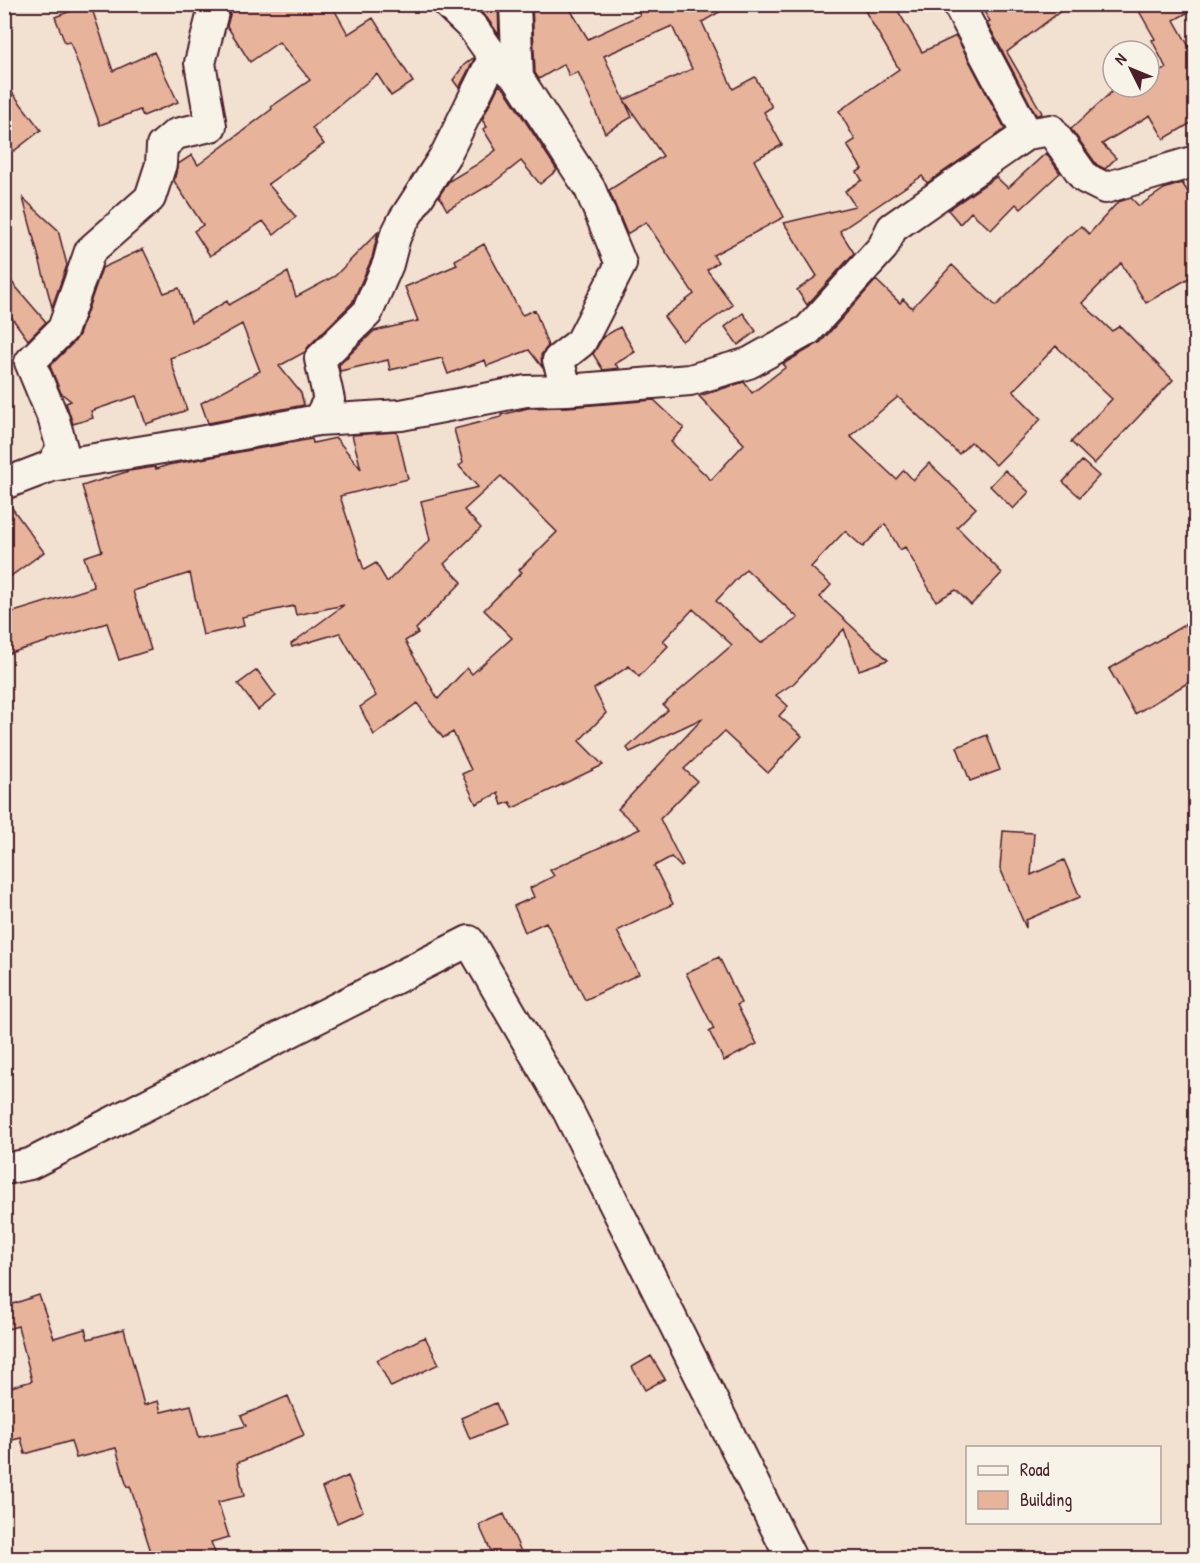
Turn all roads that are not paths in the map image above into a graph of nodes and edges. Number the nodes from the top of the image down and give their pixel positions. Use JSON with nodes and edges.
{"nodes":[{"id":1,"x":214,"y":4,"type":"edge"},
{"id":2,"x":448,"y":4,"type":"edge"},
{"id":3,"x":515,"y":4,"type":"edge"},
{"id":4,"x":958,"y":4,"type":"edge"},
{"id":5,"x":495,"y":59,"type":"junction"},
{"id":6,"x":518,"y":78,"type":"junction"},
{"id":7,"x":1027,"y":134,"type":"junction"},
{"id":8,"x":1196,"y":160,"type":"edge"},
{"id":9,"x":567,"y":390,"type":"junction"},
{"id":10,"x":318,"y":420,"type":"junction"},
{"id":11,"x":51,"y":466,"type":"junction"},
{"id":12,"x":4,"y":484,"type":"edge"},
{"id":13,"x":4,"y":1169,"type":"edge"},
{"id":14,"x":791,"y":1558,"type":"edge"}],
"edges":[{"from":1,"to":11,"type":"street"},
{"from":2,"to":5,"type":"street"},
{"from":3,"to":6,"type":"street"},
{"from":4,"to":7,"type":"street"},
{"from":5,"to":6,"type":"street"},
{"from":5,"to":10,"type":"street"},
{"from":6,"to":9,"type":"street"},
{"from":7,"to":8,"type":"street"},
{"from":7,"to":9,"type":"street"},
{"from":9,"to":10,"type":"street"},
{"from":10,"to":11,"type":"street"},
{"from":11,"to":12,"type":"street"},
{"from":13,"to":14,"type":"street"}]}
